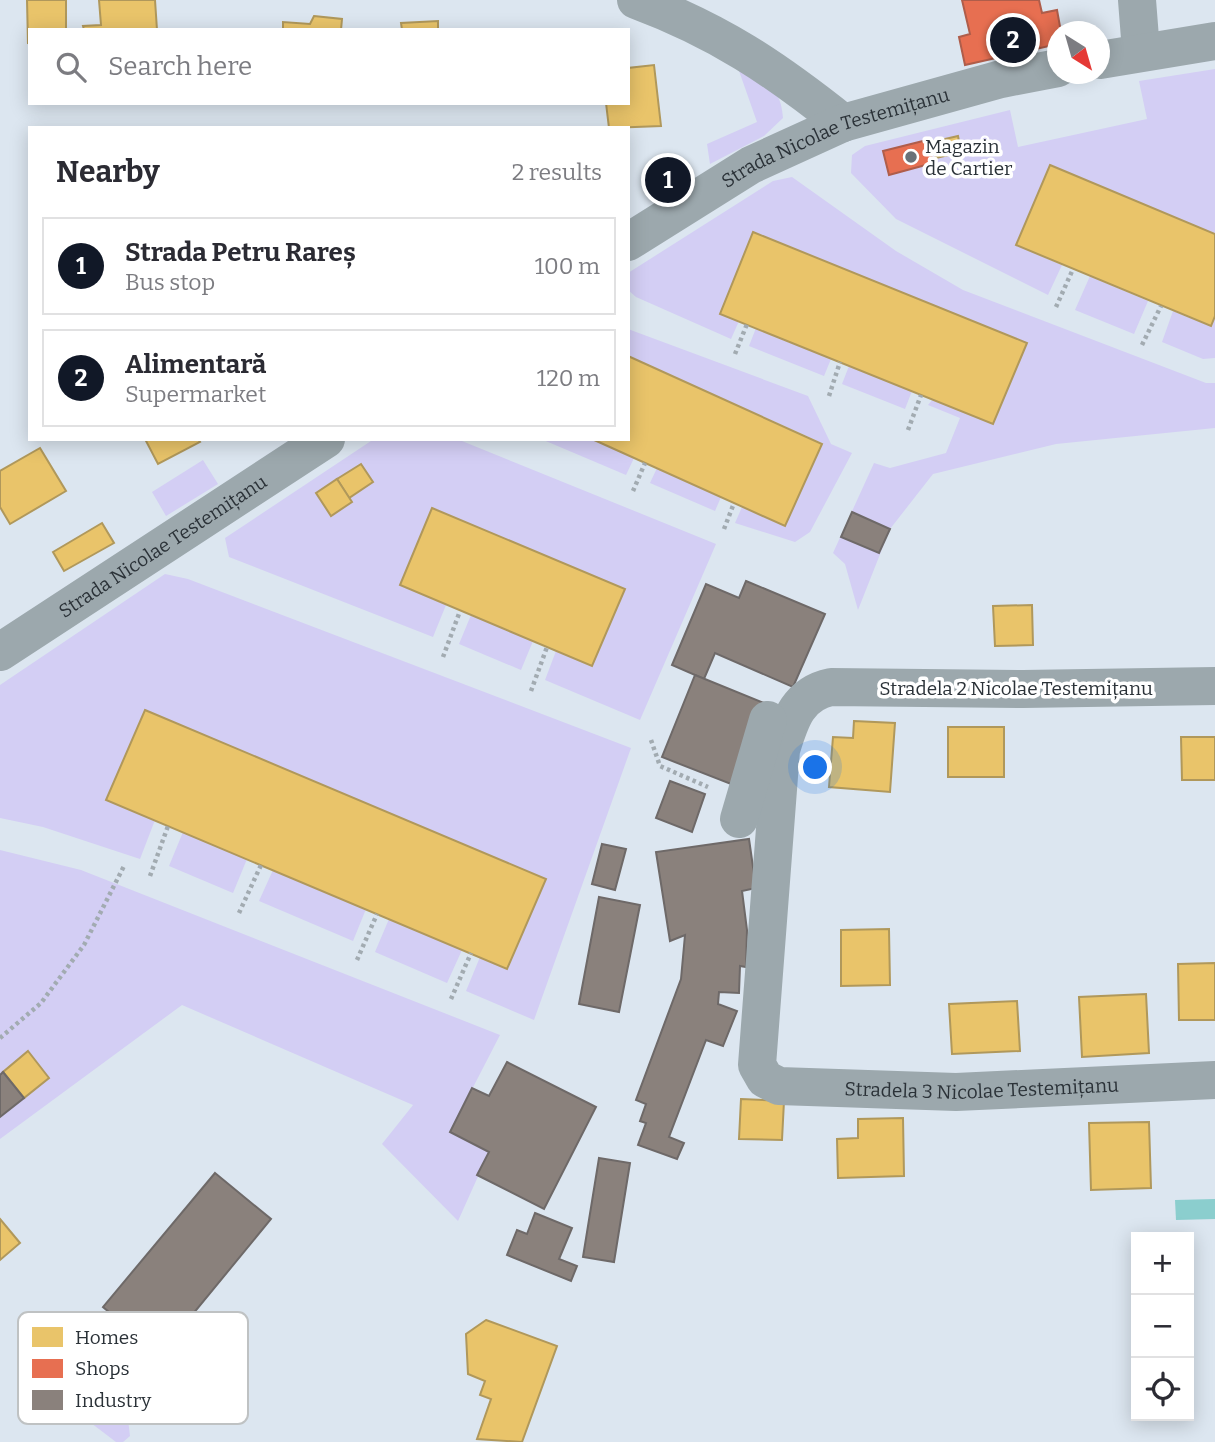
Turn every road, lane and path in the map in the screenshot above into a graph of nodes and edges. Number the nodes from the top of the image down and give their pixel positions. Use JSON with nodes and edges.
{"nodes":[{"id":1,"x":636,"y":0,"type":"edge"},
{"id":2,"x":1137,"y":0,"type":"edge"},
{"id":3,"x":1215,"y":41,"type":"edge"},
{"id":4,"x":1141,"y":51,"type":"junction"},
{"id":5,"x":1110,"y":58,"type":"edge"},
{"id":6,"x":1047,"y":70,"type":"edge"},
{"id":7,"x":843,"y":122,"type":"junction"},
{"id":8,"x":630,"y":241,"type":"edge"},
{"id":9,"x":1073,"y":269,"type":"dead end"},
{"id":10,"x":1161,"y":306,"type":"dead end"},
{"id":11,"x":1056,"y":307,"type":"dead end"},
{"id":12,"x":747,"y":324,"type":"dead end"},
{"id":13,"x":1142,"y":345,"type":"dead end"},
{"id":14,"x":735,"y":354,"type":"dead end"},
{"id":15,"x":840,"y":362,"type":"dead end"},
{"id":16,"x":921,"y":395,"type":"dead end"},
{"id":17,"x":829,"y":396,"type":"dead end"},
{"id":18,"x":908,"y":430,"type":"dead end"},
{"id":19,"x":323,"y":441,"type":"edge"},
{"id":20,"x":645,"y":463,"type":"dead end"},
{"id":21,"x":633,"y":491,"type":"dead end"},
{"id":22,"x":734,"y":503,"type":"dead end"},
{"id":23,"x":724,"y":529,"type":"dead end"},
{"id":24,"x":460,"y":611,"type":"dead end"},
{"id":25,"x":547,"y":647,"type":"dead end"},
{"id":26,"x":0,"y":652,"type":"edge"},
{"id":27,"x":443,"y":657,"type":"dead end"},
{"id":28,"x":1215,"y":686,"type":"edge"},
{"id":29,"x":531,"y":691,"type":"dead end"},
{"id":30,"x":774,"y":698,"type":"dead end"},
{"id":31,"x":651,"y":740,"type":"dead end"},
{"id":32,"x":741,"y":811,"type":"joint"},
{"id":33,"x":168,"y":825,"type":"dead end"},
{"id":34,"x":261,"y":865,"type":"dead end"},
{"id":35,"x":124,"y":866,"type":"dead end"},
{"id":36,"x":150,"y":876,"type":"dead end"},
{"id":37,"x":239,"y":913,"type":"dead end"},
{"id":38,"x":377,"y":914,"type":"dead end"},
{"id":39,"x":471,"y":953,"type":"dead end"},
{"id":40,"x":357,"y":960,"type":"dead end"},
{"id":41,"x":451,"y":999,"type":"dead end"},
{"id":42,"x":0,"y":1038,"type":"edge"},
{"id":43,"x":757,"y":1065,"type":"joint"},
{"id":44,"x":1215,"y":1080,"type":"edge"}],
"edges":[{"from":1,"to":7,"type":"street"},
{"from":2,"to":4,"type":"street"},
{"from":3,"to":4,"type":"street"},
{"from":4,"to":5,"type":"street"},
{"from":6,"to":7,"type":"street","name":"Strada Nicolae Testemițanu"},
{"from":7,"to":8,"type":"street","name":"Strada Nicolae Testemițanu"},
{"from":9,"to":11,"type":"path"},
{"from":10,"to":13,"type":"path"},
{"from":12,"to":14,"type":"path"},
{"from":15,"to":17,"type":"path"},
{"from":16,"to":18,"type":"path"},
{"from":19,"to":26,"type":"street","name":"Strada Nicolae Testemițanu"},
{"from":20,"to":21,"type":"path"},
{"from":22,"to":23,"type":"path"},
{"from":24,"to":27,"type":"path"},
{"from":25,"to":29,"type":"path"},
{"from":28,"to":43,"type":"street","name":"Stradela 2 Nicolae Testemițanu"},
{"from":30,"to":32,"type":"street"},
{"from":31,"to":32,"type":"path"},
{"from":33,"to":36,"type":"path"},
{"from":34,"to":37,"type":"path"},
{"from":35,"to":42,"type":"path"},
{"from":38,"to":40,"type":"path"},
{"from":39,"to":41,"type":"path"},
{"from":43,"to":44,"type":"street","name":"Stradela 3 Nicolae Testemițanu"}]}
